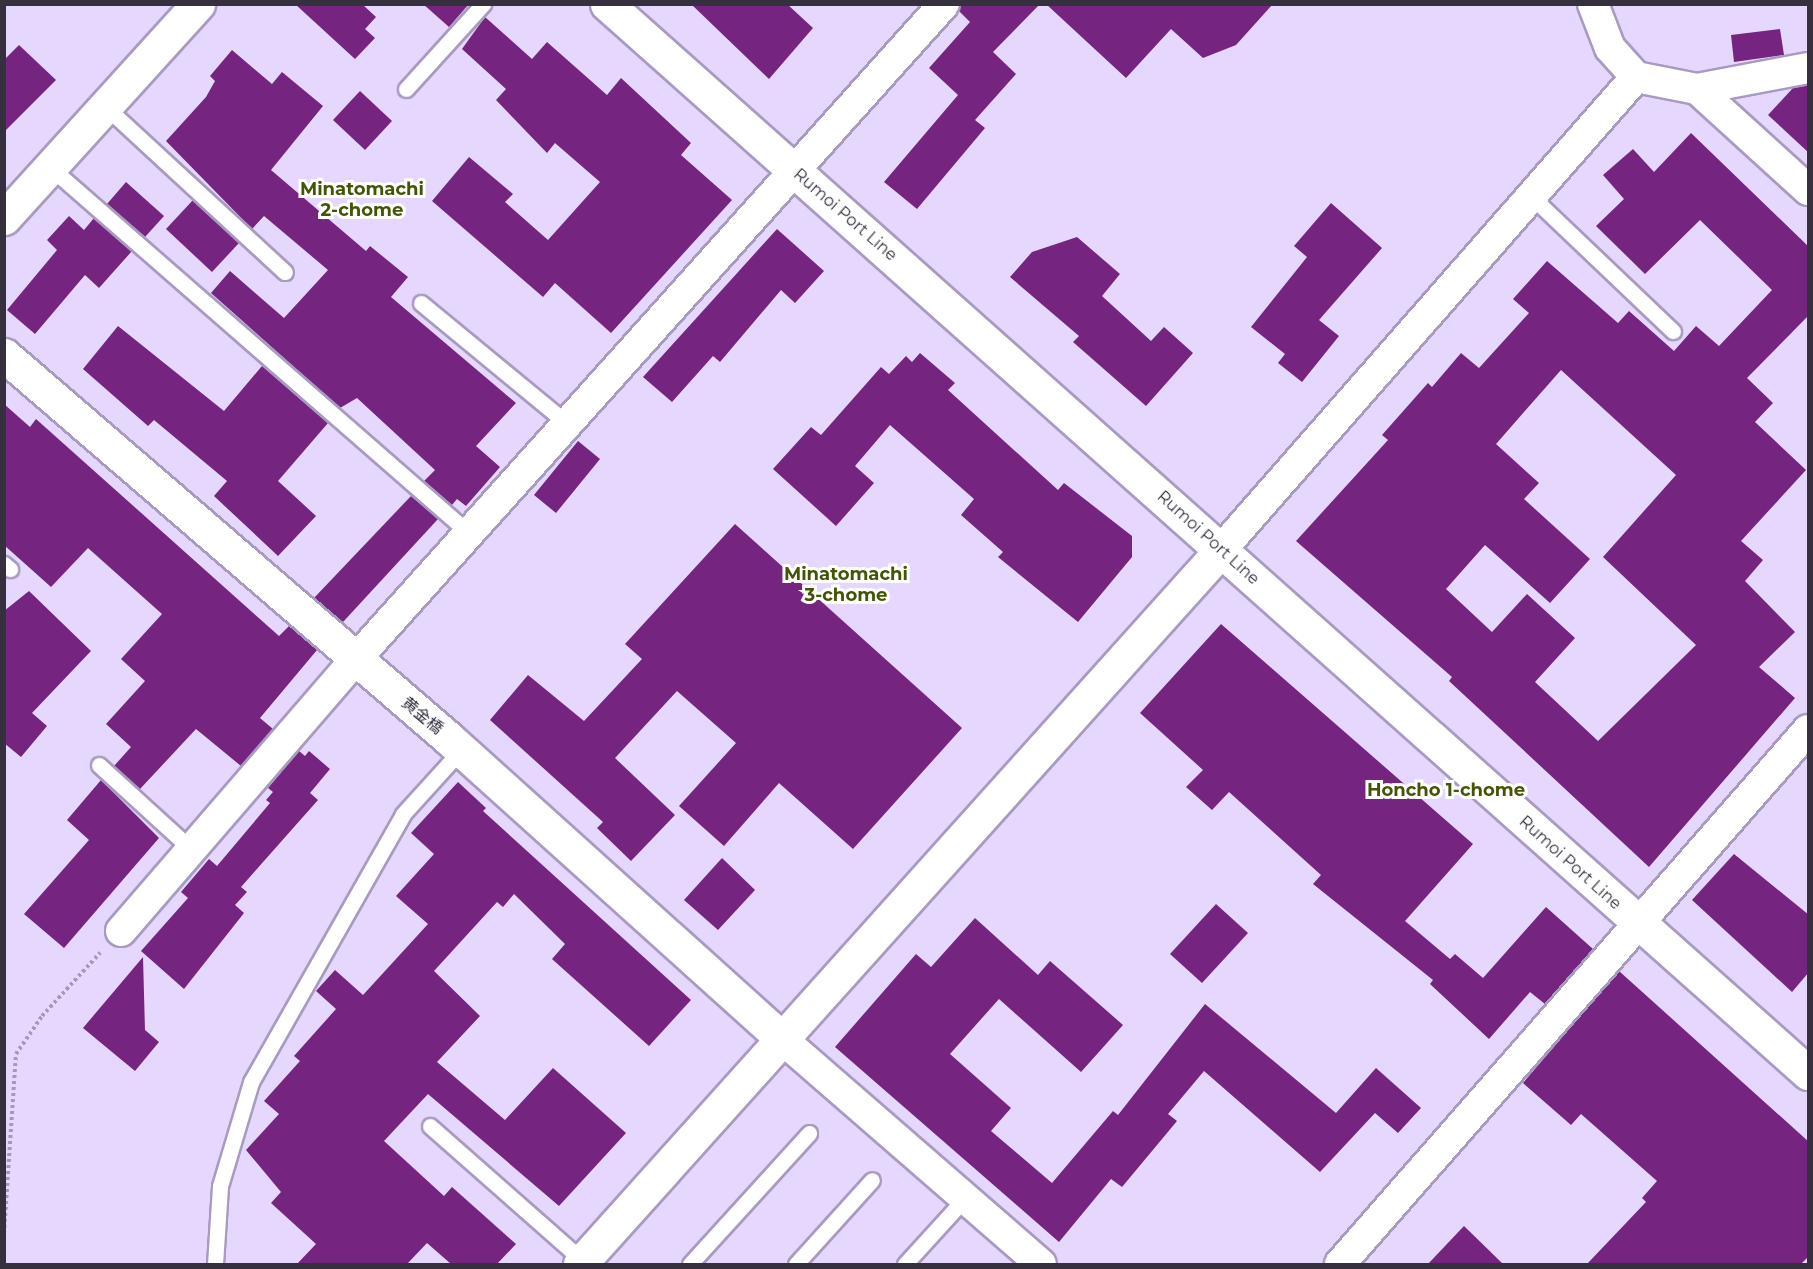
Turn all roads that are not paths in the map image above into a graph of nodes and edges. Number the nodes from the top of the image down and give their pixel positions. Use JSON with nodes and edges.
{"nodes":[{"id":1,"x":198,"y":4,"type":"edge"},
{"id":2,"x":483,"y":4,"type":"edge"},
{"id":3,"x":606,"y":4,"type":"edge"},
{"id":4,"x":944,"y":4,"type":"edge"},
{"id":5,"x":1593,"y":4,"type":"edge"},
{"id":6,"x":1809,"y":68,"type":"edge"},
{"id":7,"x":1636,"y":77,"type":"junction"},
{"id":8,"x":406,"y":89,"type":"dead end"},
{"id":9,"x":1697,"y":89,"type":"junction"},
{"id":10,"x":107,"y":108,"type":"junction"},
{"id":11,"x":51,"y":168,"type":"junction"},
{"id":12,"x":796,"y":172,"type":"junction"},
{"id":13,"x":1809,"y":190,"type":"edge"},
{"id":14,"x":1531,"y":196,"type":"junction"},
{"id":15,"x":4,"y":218,"type":"edge"},
{"id":16,"x":285,"y":272,"type":"dead end"},
{"id":17,"x":421,"y":303,"type":"dead end"},
{"id":18,"x":1673,"y":331,"type":"dead end"},
{"id":19,"x":4,"y":355,"type":"edge"},
{"id":20,"x":567,"y":424,"type":"junction"},
{"id":21,"x":470,"y":533,"type":"junction"},
{"id":22,"x":1221,"y":550,"type":"junction"},
{"id":23,"x":356,"y":659,"type":"junction"},
{"id":24,"x":1809,"y":730,"type":"edge"},
{"id":25,"x":454,"y":743,"type":"junction"},
{"id":26,"x":99,"y":765,"type":"dead end"},
{"id":27,"x":191,"y":849,"type":"junction"},
{"id":28,"x":1637,"y":923,"type":"junction"},
{"id":29,"x":121,"y":931,"type":"road end"},
{"id":30,"x":782,"y":1039,"type":"junction"},
{"id":31,"x":1809,"y":1073,"type":"edge"},
{"id":32,"x":430,"y":1126,"type":"dead end"},
{"id":33,"x":809,"y":1133,"type":"dead end"},
{"id":34,"x":872,"y":1180,"type":"dead end"},
{"id":35,"x":965,"y":1198,"type":"junction"},
{"id":36,"x":581,"y":1263,"type":"edge"},
{"id":37,"x":215,"y":1264,"type":"edge"},
{"id":38,"x":690,"y":1264,"type":"edge"},
{"id":39,"x":796,"y":1264,"type":"edge"},
{"id":40,"x":905,"y":1264,"type":"edge"},
{"id":41,"x":1041,"y":1264,"type":"edge"},
{"id":42,"x":1340,"y":1264,"type":"edge"}],
"edges":[{"from":1,"to":10,"type":"street"},
{"from":2,"to":8,"type":"lane"},
{"from":3,"to":12,"type":"street","name":"Rumoi Port Line"},
{"from":4,"to":12,"type":"street"},
{"from":5,"to":7,"type":"street"},
{"from":6,"to":9,"type":"street"},
{"from":7,"to":9,"type":"street"},
{"from":7,"to":14,"type":"street"},
{"from":9,"to":13,"type":"street"},
{"from":10,"to":11,"type":"street"},
{"from":10,"to":16,"type":"lane"},
{"from":11,"to":15,"type":"street"},
{"from":11,"to":21,"type":"lane"},
{"from":12,"to":20,"type":"street"},
{"from":12,"to":22,"type":"street","name":"Rumoi Port Line"},
{"from":14,"to":18,"type":"lane"},
{"from":14,"to":22,"type":"street"},
{"from":17,"to":20,"type":"lane"},
{"from":19,"to":23,"type":"street","name":"黄金橋"},
{"from":20,"to":21,"type":"street"},
{"from":21,"to":23,"type":"street"},
{"from":22,"to":28,"type":"street","name":"Rumoi Port Line"},
{"from":22,"to":30,"type":"street"},
{"from":23,"to":25,"type":"street","name":"黄金橋"},
{"from":23,"to":27,"type":"street"},
{"from":24,"to":28,"type":"street"},
{"from":25,"to":30,"type":"street","name":"黄金橋"},
{"from":25,"to":37,"type":"lane"},
{"from":26,"to":27,"type":"lane"},
{"from":27,"to":29,"type":"street"},
{"from":28,"to":31,"type":"street","name":"Rumoi Port Line"},
{"from":28,"to":42,"type":"street"},
{"from":30,"to":35,"type":"street"},
{"from":30,"to":36,"type":"street"},
{"from":32,"to":36,"type":"lane"},
{"from":33,"to":38,"type":"lane"},
{"from":34,"to":39,"type":"lane"},
{"from":35,"to":40,"type":"lane"},
{"from":35,"to":41,"type":"street"}]}
